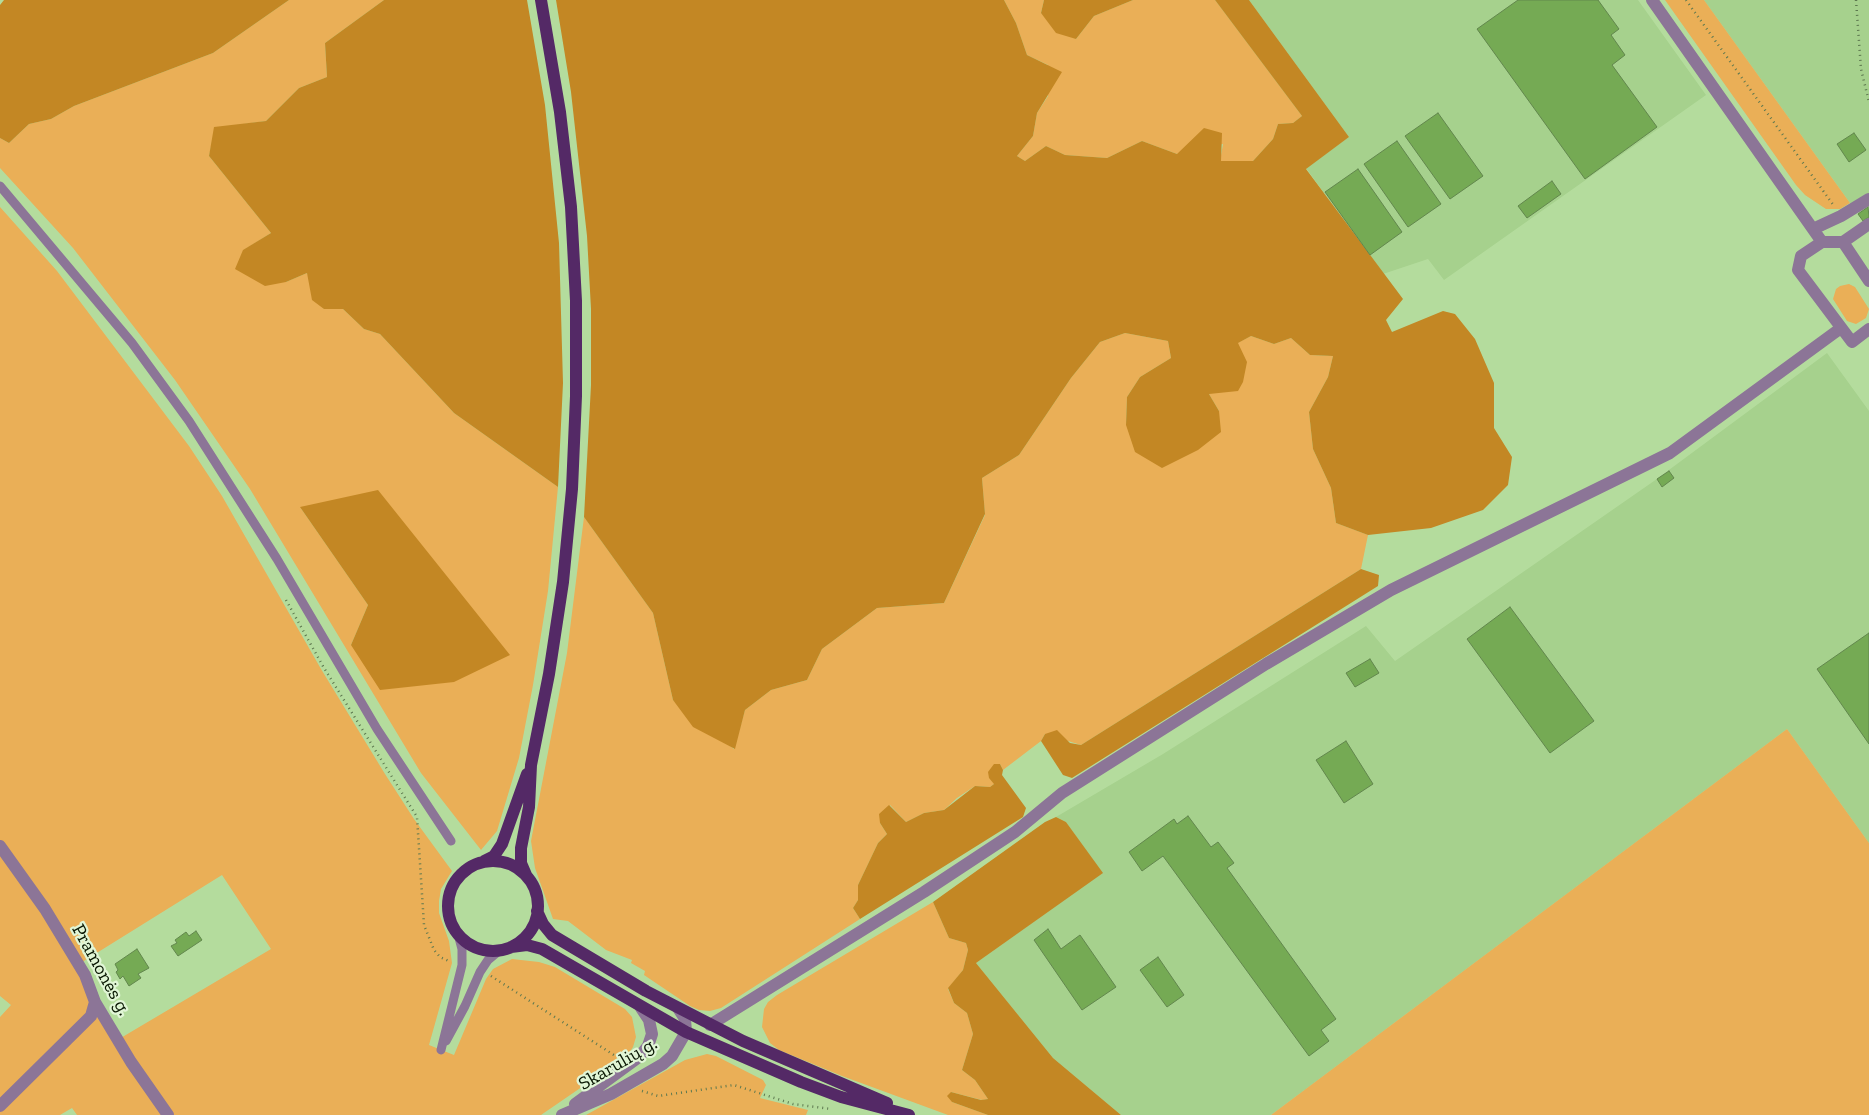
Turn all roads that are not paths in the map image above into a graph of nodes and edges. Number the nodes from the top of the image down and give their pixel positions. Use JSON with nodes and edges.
{"nodes":[{"id":1,"x":541,"y":0,"type":"edge"},
{"id":2,"x":1652,"y":0,"type":"edge"},
{"id":3,"x":0,"y":186,"type":"edge"},
{"id":4,"x":1869,"y":199,"type":"edge"},
{"id":5,"x":1869,"y":224,"type":"edge"},
{"id":6,"x":1813,"y":228,"type":"junction"},
{"id":7,"x":1822,"y":242,"type":"junction"},
{"id":8,"x":1842,"y":242,"type":"junction"},
{"id":9,"x":1869,"y":281,"type":"edge"},
{"id":10,"x":1841,"y":328,"type":"junction"},
{"id":11,"x":1869,"y":329,"type":"edge"},
{"id":12,"x":531,"y":765,"type":"junction"},
{"id":13,"x":451,"y":840,"type":"dead end"},
{"id":14,"x":0,"y":846,"type":"edge"},
{"id":15,"x":481,"y":863,"type":"junction"},
{"id":16,"x":527,"y":877,"type":"junction"},
{"id":17,"x":537,"y":911,"type":"junction"},
{"id":18,"x":458,"y":934,"type":"junction"},
{"id":19,"x":506,"y":948,"type":"junction"},
{"id":20,"x":95,"y":1002,"type":"junction"},
{"id":21,"x":641,"y":1008,"type":"junction"},
{"id":22,"x":678,"y":1008,"type":"junction"},
{"id":23,"x":710,"y":1025,"type":"junction"},
{"id":24,"x":686,"y":1032,"type":"junction"},
{"id":25,"x":0,"y":1106,"type":"edge"},
{"id":26,"x":168,"y":1115,"type":"edge"},
{"id":27,"x":561,"y":1115,"type":"edge"},
{"id":28,"x":909,"y":1115,"type":"edge"},
{"id":29,"x":914,"y":1115,"type":"edge"}],
"edges":[{"from":1,"to":12,"type":"main road"},
{"from":2,"to":6,"type":"street"},
{"from":3,"to":13,"type":"lane"},
{"from":4,"to":6,"type":"street"},
{"from":5,"to":8,"type":"street"},
{"from":6,"to":7,"type":"street"},
{"from":7,"to":8,"type":"street"},
{"from":7,"to":10,"type":"street"},
{"from":8,"to":9,"type":"street"},
{"from":10,"to":11,"type":"street"},
{"from":10,"to":23,"type":"street"},
{"from":12,"to":15,"type":"main road"},
{"from":12,"to":16,"type":"main road"},
{"from":14,"to":20,"type":"street","name":"Pramonės g."},
{"from":15,"to":16,"type":"main road"},
{"from":15,"to":18,"type":"main road"},
{"from":16,"to":17,"type":"main road"},
{"from":17,"to":19,"type":"main road"},
{"from":17,"to":22,"type":"main road"},
{"from":18,"to":19,"type":"main road"},
{"from":18,"to":19,"type":"lane"},
{"from":19,"to":21,"type":"main road"},
{"from":20,"to":25,"type":"street"},
{"from":20,"to":26,"type":"street","name":"Pramonės g."},
{"from":21,"to":24,"type":"main road"},
{"from":21,"to":27,"type":"street","name":"Skarulių g."},
{"from":22,"to":23,"type":"main road"},
{"from":22,"to":24,"type":"street"},
{"from":23,"to":29,"type":"main road"},
{"from":24,"to":27,"type":"street","name":"Skarulių g."},
{"from":24,"to":28,"type":"main road"}]}
